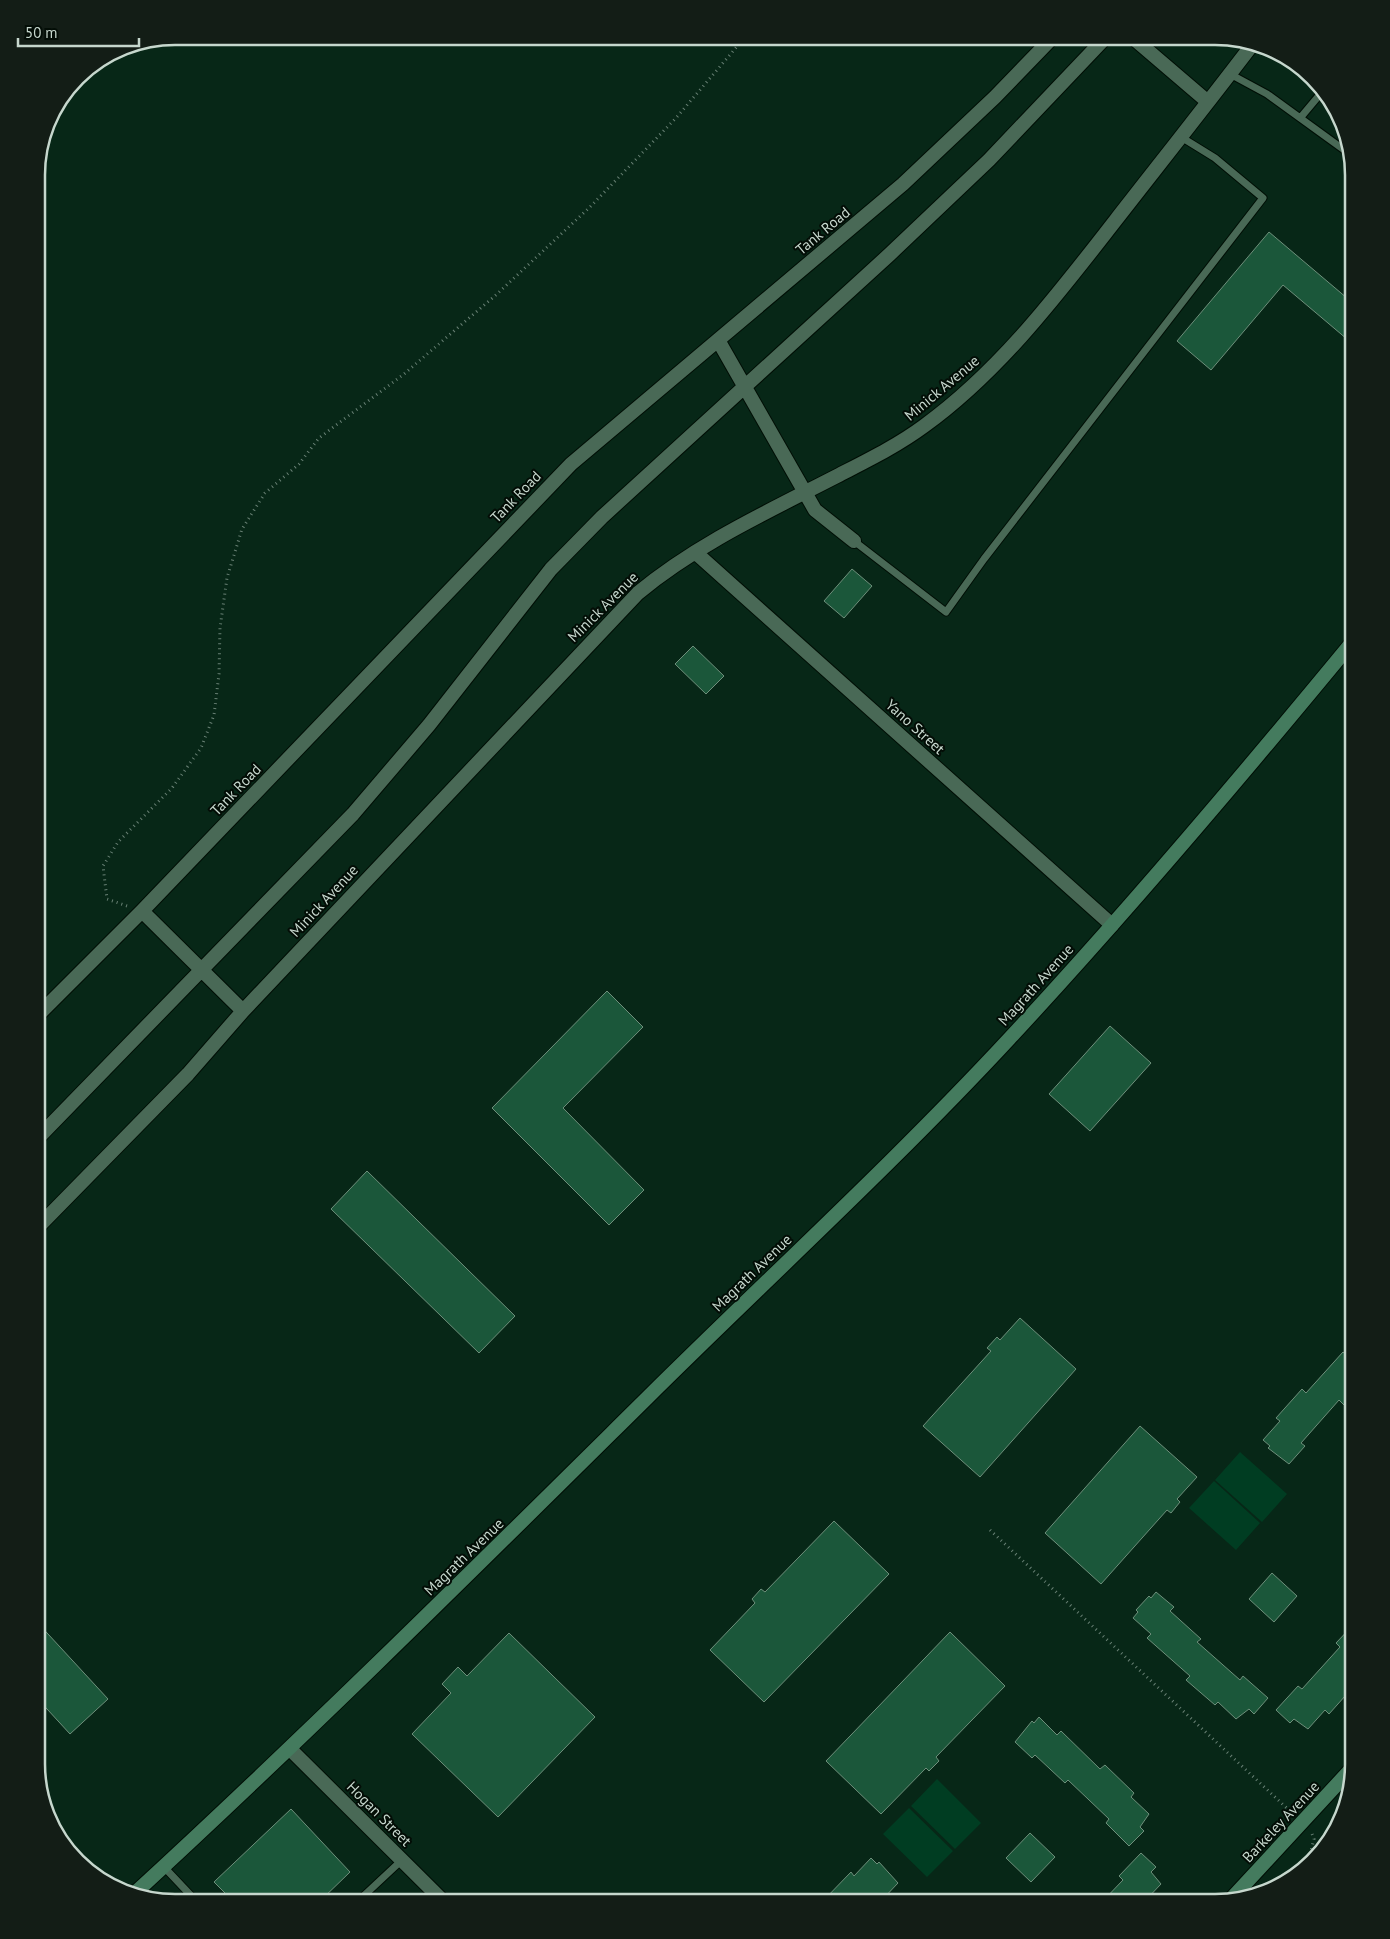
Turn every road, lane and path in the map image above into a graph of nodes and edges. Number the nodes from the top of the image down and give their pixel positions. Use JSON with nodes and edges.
{"nodes":[{"id":1,"x":738,"y":45,"type":"edge"},
{"id":2,"x":1045,"y":45,"type":"edge"},
{"id":3,"x":1098,"y":45,"type":"edge"},
{"id":4,"x":1142,"y":45,"type":"edge"},
{"id":5,"x":1249,"y":49,"type":"edge"},
{"id":6,"x":1230,"y":74,"type":"junction"},
{"id":7,"x":1318,"y":96,"type":"edge"},
{"id":8,"x":1208,"y":102,"type":"junction"},
{"id":9,"x":1301,"y":117,"type":"junction"},
{"id":10,"x":1181,"y":137,"type":"junction"},
{"id":11,"x":1342,"y":148,"type":"edge"},
{"id":12,"x":718,"y":340,"type":"junction"},
{"id":13,"x":744,"y":387,"type":"junction"},
{"id":14,"x":805,"y":492,"type":"junction"},
{"id":15,"x":854,"y":541,"type":"joint"},
{"id":16,"x":696,"y":553,"type":"junction"},
{"id":17,"x":1345,"y":651,"type":"edge"},
{"id":18,"x":142,"y":911,"type":"junction"},
{"id":19,"x":1112,"y":925,"type":"junction"},
{"id":20,"x":202,"y":970,"type":"junction"},
{"id":21,"x":45,"y":1008,"type":"edge"},
{"id":22,"x":243,"y":1012,"type":"junction"},
{"id":23,"x":45,"y":1131,"type":"edge"},
{"id":24,"x":45,"y":1220,"type":"edge"},
{"id":25,"x":990,"y":1530,"type":"dead end"},
{"id":26,"x":290,"y":1750,"type":"junction"},
{"id":27,"x":1344,"y":1777,"type":"edge"},
{"id":28,"x":1302,"y":1823,"type":"junction"},
{"id":29,"x":1310,"y":1852,"type":"edge"},
{"id":30,"x":402,"y":1860,"type":"junction"},
{"id":31,"x":164,"y":1866,"type":"junction"},
{"id":32,"x":139,"y":1889,"type":"edge"},
{"id":33,"x":1238,"y":1892,"type":"edge"},
{"id":34,"x":190,"y":1894,"type":"edge"},
{"id":35,"x":365,"y":1894,"type":"edge"},
{"id":36,"x":437,"y":1894,"type":"edge"}],
"edges":[{"from":1,"to":18,"type":"path"},
{"from":2,"to":12,"type":"street","name":"Tank Road"},
{"from":3,"to":13,"type":"street"},
{"from":4,"to":8,"type":"street"},
{"from":5,"to":6,"type":"street","name":"Minick Avenue"},
{"from":6,"to":8,"type":"street","name":"Minick Avenue"},
{"from":6,"to":9,"type":"lane"},
{"from":7,"to":9,"type":"lane"},
{"from":8,"to":10,"type":"street","name":"Minick Avenue"},
{"from":9,"to":11,"type":"lane"},
{"from":10,"to":14,"type":"street","name":"Minick Avenue"},
{"from":10,"to":15,"type":"lane"},
{"from":12,"to":13,"type":"street"},
{"from":12,"to":18,"type":"street","name":"Tank Road"},
{"from":13,"to":14,"type":"street"},
{"from":13,"to":20,"type":"street"},
{"from":14,"to":15,"type":"street"},
{"from":14,"to":16,"type":"street","name":"Minick Avenue"},
{"from":16,"to":19,"type":"street","name":"Yano Street"},
{"from":16,"to":22,"type":"street","name":"Minick Avenue"},
{"from":17,"to":19,"type":"main road","name":"Magrath Avenue"},
{"from":18,"to":20,"type":"street"},
{"from":18,"to":21,"type":"street","name":"Tank Road"},
{"from":19,"to":26,"type":"main road","name":"Magrath Avenue"},
{"from":20,"to":22,"type":"street"},
{"from":20,"to":23,"type":"street"},
{"from":22,"to":24,"type":"street","name":"Minick Avenue"},
{"from":25,"to":28,"type":"path"},
{"from":26,"to":30,"type":"street","name":"Hogan Street"},
{"from":26,"to":31,"type":"main road","name":"Magrath Avenue"},
{"from":27,"to":28,"type":"main road","name":"Barkeley Avenue"},
{"from":28,"to":29,"type":"path"},
{"from":28,"to":33,"type":"main road","name":"Barkeley Avenue"},
{"from":30,"to":35,"type":"lane"},
{"from":30,"to":36,"type":"street","name":"Hogan Street"},
{"from":31,"to":32,"type":"main road","name":"Magrath Avenue"},
{"from":31,"to":34,"type":"lane"}]}
